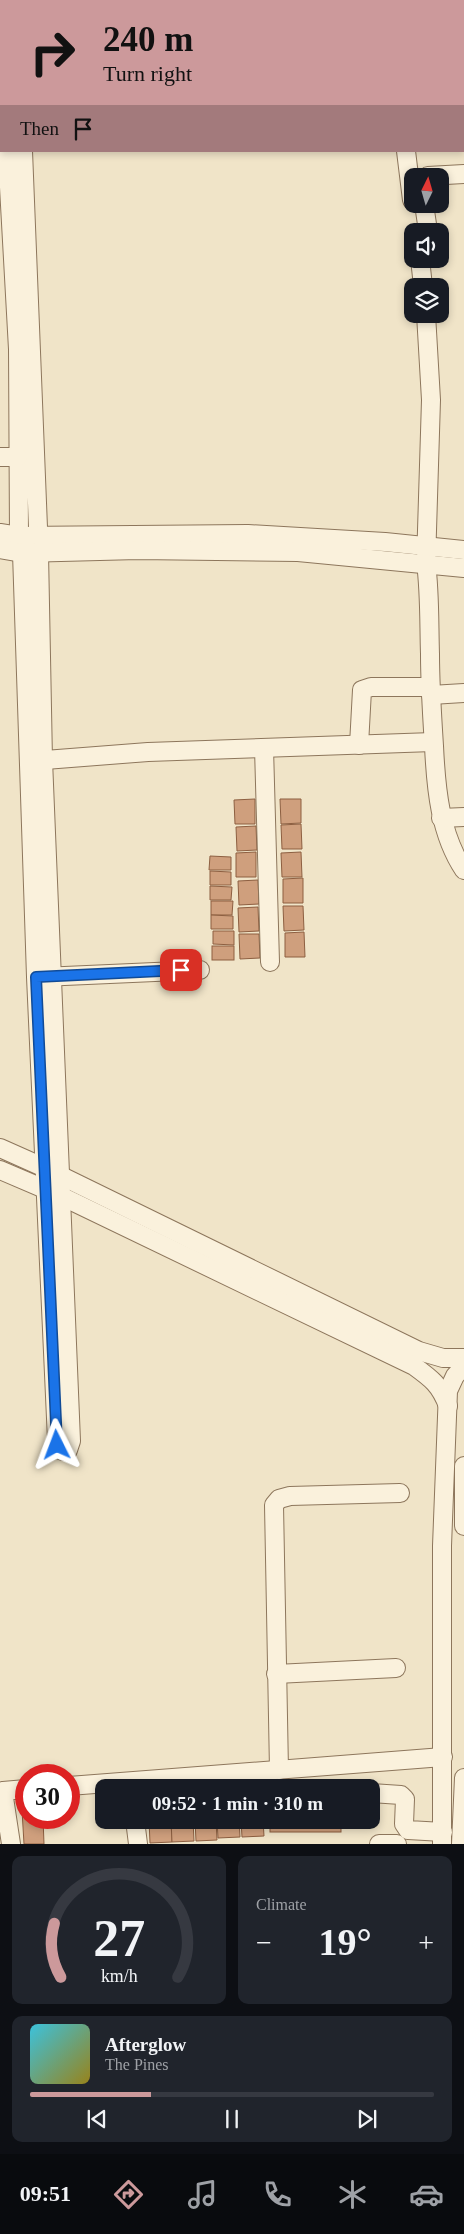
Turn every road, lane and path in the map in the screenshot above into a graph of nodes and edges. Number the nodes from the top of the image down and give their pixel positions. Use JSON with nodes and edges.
{"nodes":[{"id":1,"x":7,"y":152,"type":"edge"},
{"id":2,"x":23,"y":152,"type":"edge"},
{"id":3,"x":406,"y":152,"type":"edge"},
{"id":4,"x":416,"y":152,"type":"edge"},
{"id":5,"x":408,"y":168,"type":"edge"},
{"id":6,"x":419,"y":168,"type":"edge"},
{"id":7,"x":464,"y":174,"type":"edge"},
{"id":8,"x":449,"y":175,"type":"edge"},
{"id":9,"x":427,"y":323,"type":"edge"},
{"id":10,"x":436,"y":323,"type":"edge"},
{"id":11,"x":0,"y":457,"type":"edge"},
{"id":12,"x":18,"y":457,"type":"junction"},
{"id":13,"x":0,"y":533,"type":"edge"},
{"id":14,"x":19,"y":536,"type":"junction"},
{"id":15,"x":33,"y":547,"type":"junction"},
{"id":16,"x":0,"y":549,"type":"edge"},
{"id":17,"x":464,"y":550,"type":"edge"},
{"id":18,"x":431,"y":555,"type":"junction"},
{"id":19,"x":464,"y":568,"type":"edge"},
{"id":20,"x":430,"y":691,"type":"junction"},
{"id":21,"x":464,"y":693,"type":"edge"},
{"id":22,"x":433,"y":742,"type":"junction"},
{"id":23,"x":360,"y":745,"type":"junction"},
{"id":24,"x":264,"y":748,"type":"junction"},
{"id":25,"x":36,"y":761,"type":"junction"},
{"id":26,"x":464,"y":817,"type":"edge"},
{"id":27,"x":441,"y":818,"type":"junction"},
{"id":28,"x":464,"y":870,"type":"edge"},
{"id":29,"x":270,"y":962,"type":"dead end"},
{"id":30,"x":200,"y":970,"type":"dead end"},
{"id":31,"x":44,"y":977,"type":"junction"},
{"id":32,"x":0,"y":1148,"type":"edge"},
{"id":33,"x":45,"y":1168,"type":"junction"},
{"id":34,"x":0,"y":1170,"type":"edge"},
{"id":35,"x":61,"y":1176,"type":"junction"},
{"id":36,"x":45,"y":1189,"type":"junction"},
{"id":37,"x":61,"y":1196,"type":"junction"},
{"id":38,"x":464,"y":1358,"type":"edge"},
{"id":39,"x":464,"y":1366,"type":"edge"},
{"id":40,"x":448,"y":1406,"type":"junction"},
{"id":41,"x":464,"y":1466,"type":"edge"},
{"id":42,"x":400,"y":1493,"type":"dead end"},
{"id":43,"x":464,"y":1526,"type":"edge"},
{"id":44,"x":396,"y":1668,"type":"dead end"},
{"id":45,"x":276,"y":1674,"type":"junction"},
{"id":46,"x":443,"y":1757,"type":"junction"},
{"id":47,"x":279,"y":1770,"type":"junction"},
{"id":48,"x":464,"y":1778,"type":"edge"},
{"id":49,"x":190,"y":1779,"type":"edge"},
{"id":50,"x":80,"y":1786,"type":"edge"},
{"id":51,"x":95,"y":1786,"type":"edge"},
{"id":52,"x":15,"y":1790,"type":"edge"},
{"id":53,"x":2,"y":1791,"type":"edge"},
{"id":54,"x":380,"y":1793,"type":"edge"},
{"id":55,"x":136,"y":1829,"type":"edge"},
{"id":56,"x":443,"y":1838,"type":"edge"},
{"id":57,"x":11,"y":1844,"type":"edge"},
{"id":58,"x":138,"y":1844,"type":"edge"},
{"id":59,"x":379,"y":1844,"type":"edge"},
{"id":60,"x":397,"y":1844,"type":"edge"},
{"id":61,"x":461,"y":1844,"type":"edge"}],
"edges":[{"from":1,"to":12,"type":"street"},
{"from":2,"to":15,"type":"street"},
{"from":3,"to":5,"type":"street"},
{"from":4,"to":6,"type":"street"},
{"from":7,"to":8,"type":"street"},
{"from":9,"to":18,"type":"street"},
{"from":10,"to":18,"type":"street"},
{"from":11,"to":12,"type":"street"},
{"from":12,"to":14,"type":"street"},
{"from":13,"to":14,"type":"street"},
{"from":14,"to":15,"type":"street"},
{"from":15,"to":16,"type":"street"},
{"from":15,"to":18,"type":"street"},
{"from":15,"to":25,"type":"street"},
{"from":17,"to":18,"type":"street"},
{"from":18,"to":19,"type":"street"},
{"from":18,"to":20,"type":"street"},
{"from":20,"to":21,"type":"street"},
{"from":20,"to":22,"type":"street"},
{"from":20,"to":23,"type":"street"},
{"from":22,"to":23,"type":"street"},
{"from":22,"to":27,"type":"street"},
{"from":23,"to":24,"type":"street"},
{"from":24,"to":25,"type":"street"},
{"from":24,"to":29,"type":"street"},
{"from":25,"to":31,"type":"street"},
{"from":26,"to":27,"type":"street"},
{"from":27,"to":28,"type":"street"},
{"from":30,"to":31,"type":"street"},
{"from":31,"to":33,"type":"street"},
{"from":31,"to":35,"type":"street"},
{"from":32,"to":33,"type":"street"},
{"from":33,"to":35,"type":"street"},
{"from":33,"to":36,"type":"street"},
{"from":34,"to":36,"type":"street"},
{"from":35,"to":37,"type":"street"},
{"from":35,"to":38,"type":"street"},
{"from":36,"to":37,"type":"street"},
{"from":36,"to":37,"type":"street"},
{"from":37,"to":40,"type":"street"},
{"from":39,"to":40,"type":"street"},
{"from":40,"to":46,"type":"street"},
{"from":41,"to":43,"type":"street"},
{"from":42,"to":45,"type":"street"},
{"from":44,"to":45,"type":"street"},
{"from":45,"to":47,"type":"street"},
{"from":46,"to":47,"type":"street"},
{"from":46,"to":56,"type":"street"},
{"from":47,"to":49,"type":"street"},
{"from":48,"to":61,"type":"street"},
{"from":50,"to":51,"type":"street"},
{"from":52,"to":53,"type":"street"},
{"from":53,"to":57,"type":"street"},
{"from":54,"to":56,"type":"street"},
{"from":55,"to":58,"type":"street"},
{"from":59,"to":60,"type":"street"}]}
